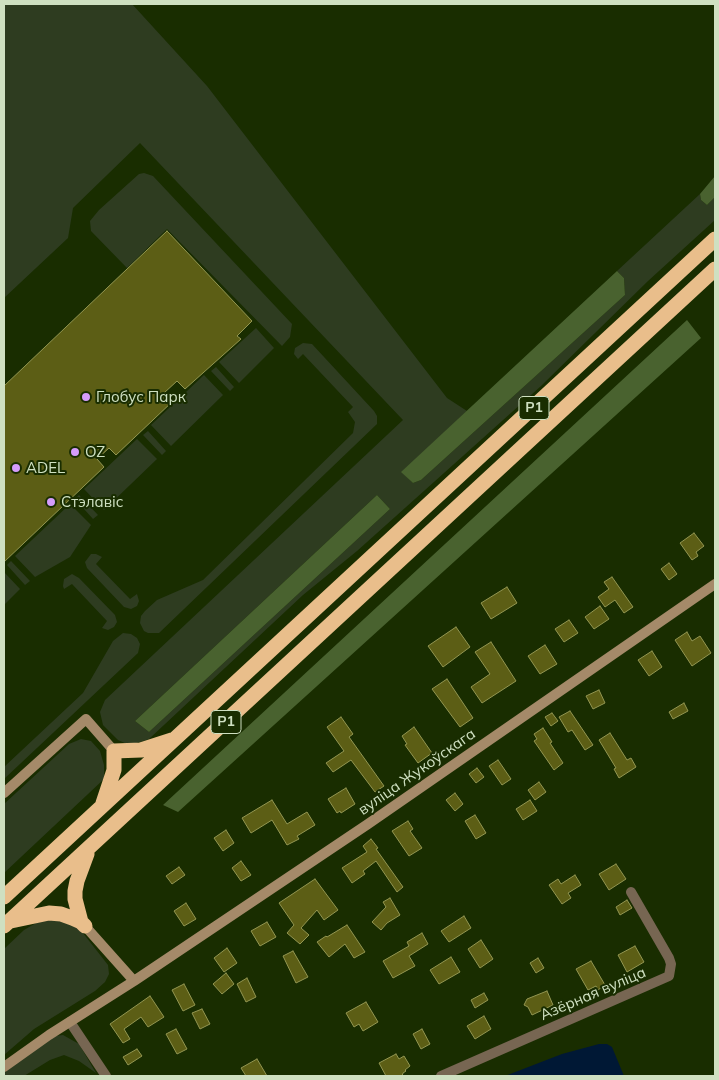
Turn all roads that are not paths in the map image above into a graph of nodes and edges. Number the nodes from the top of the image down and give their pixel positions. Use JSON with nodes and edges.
{"nodes":[{"id":1,"x":715,"y":239,"type":"edge"},
{"id":2,"x":715,"y":269,"type":"edge"},
{"id":3,"x":715,"y":584,"type":"edge"},
{"id":4,"x":175,"y":739,"type":"junction"},
{"id":5,"x":114,"y":751,"type":"junction"},
{"id":6,"x":4,"y":793,"type":"edge"},
{"id":7,"x":102,"y":806,"type":"junction"},
{"id":8,"x":88,"y":850,"type":"junction"},
{"id":9,"x":631,"y":892,"type":"dead end"},
{"id":10,"x":4,"y":897,"type":"edge"},
{"id":11,"x":6,"y":924,"type":"edge"},
{"id":12,"x":83,"y":924,"type":"junction"},
{"id":13,"x":134,"y":981,"type":"junction"},
{"id":14,"x":70,"y":1022,"type":"junction"},
{"id":15,"x":4,"y":1068,"type":"edge"},
{"id":16,"x":106,"y":1076,"type":"edge"},
{"id":17,"x":441,"y":1076,"type":"edge"}],
"edges":[{"from":1,"to":4,"type":"highway","number":"Р1"},
{"from":2,"to":8,"type":"highway","number":"Р1"},
{"from":3,"to":13,"type":"street","name":"вуліца Жукоўскага"},
{"from":4,"to":5,"type":"highway"},
{"from":4,"to":7,"type":"highway","number":"Р1"},
{"from":5,"to":6,"type":"street"},
{"from":5,"to":7,"type":"highway"},
{"from":7,"to":10,"type":"highway","number":"Р1"},
{"from":8,"to":11,"type":"highway","number":"Р1"},
{"from":8,"to":12,"type":"highway"},
{"from":9,"to":17,"type":"street","name":"Азёрная вуліца"},
{"from":11,"to":12,"type":"highway"},
{"from":12,"to":13,"type":"street"},
{"from":13,"to":14,"type":"street","name":"вуліца Жукоўскага"},
{"from":14,"to":15,"type":"street","name":"вуліца Жукоўскага"},
{"from":14,"to":16,"type":"street"}]}
